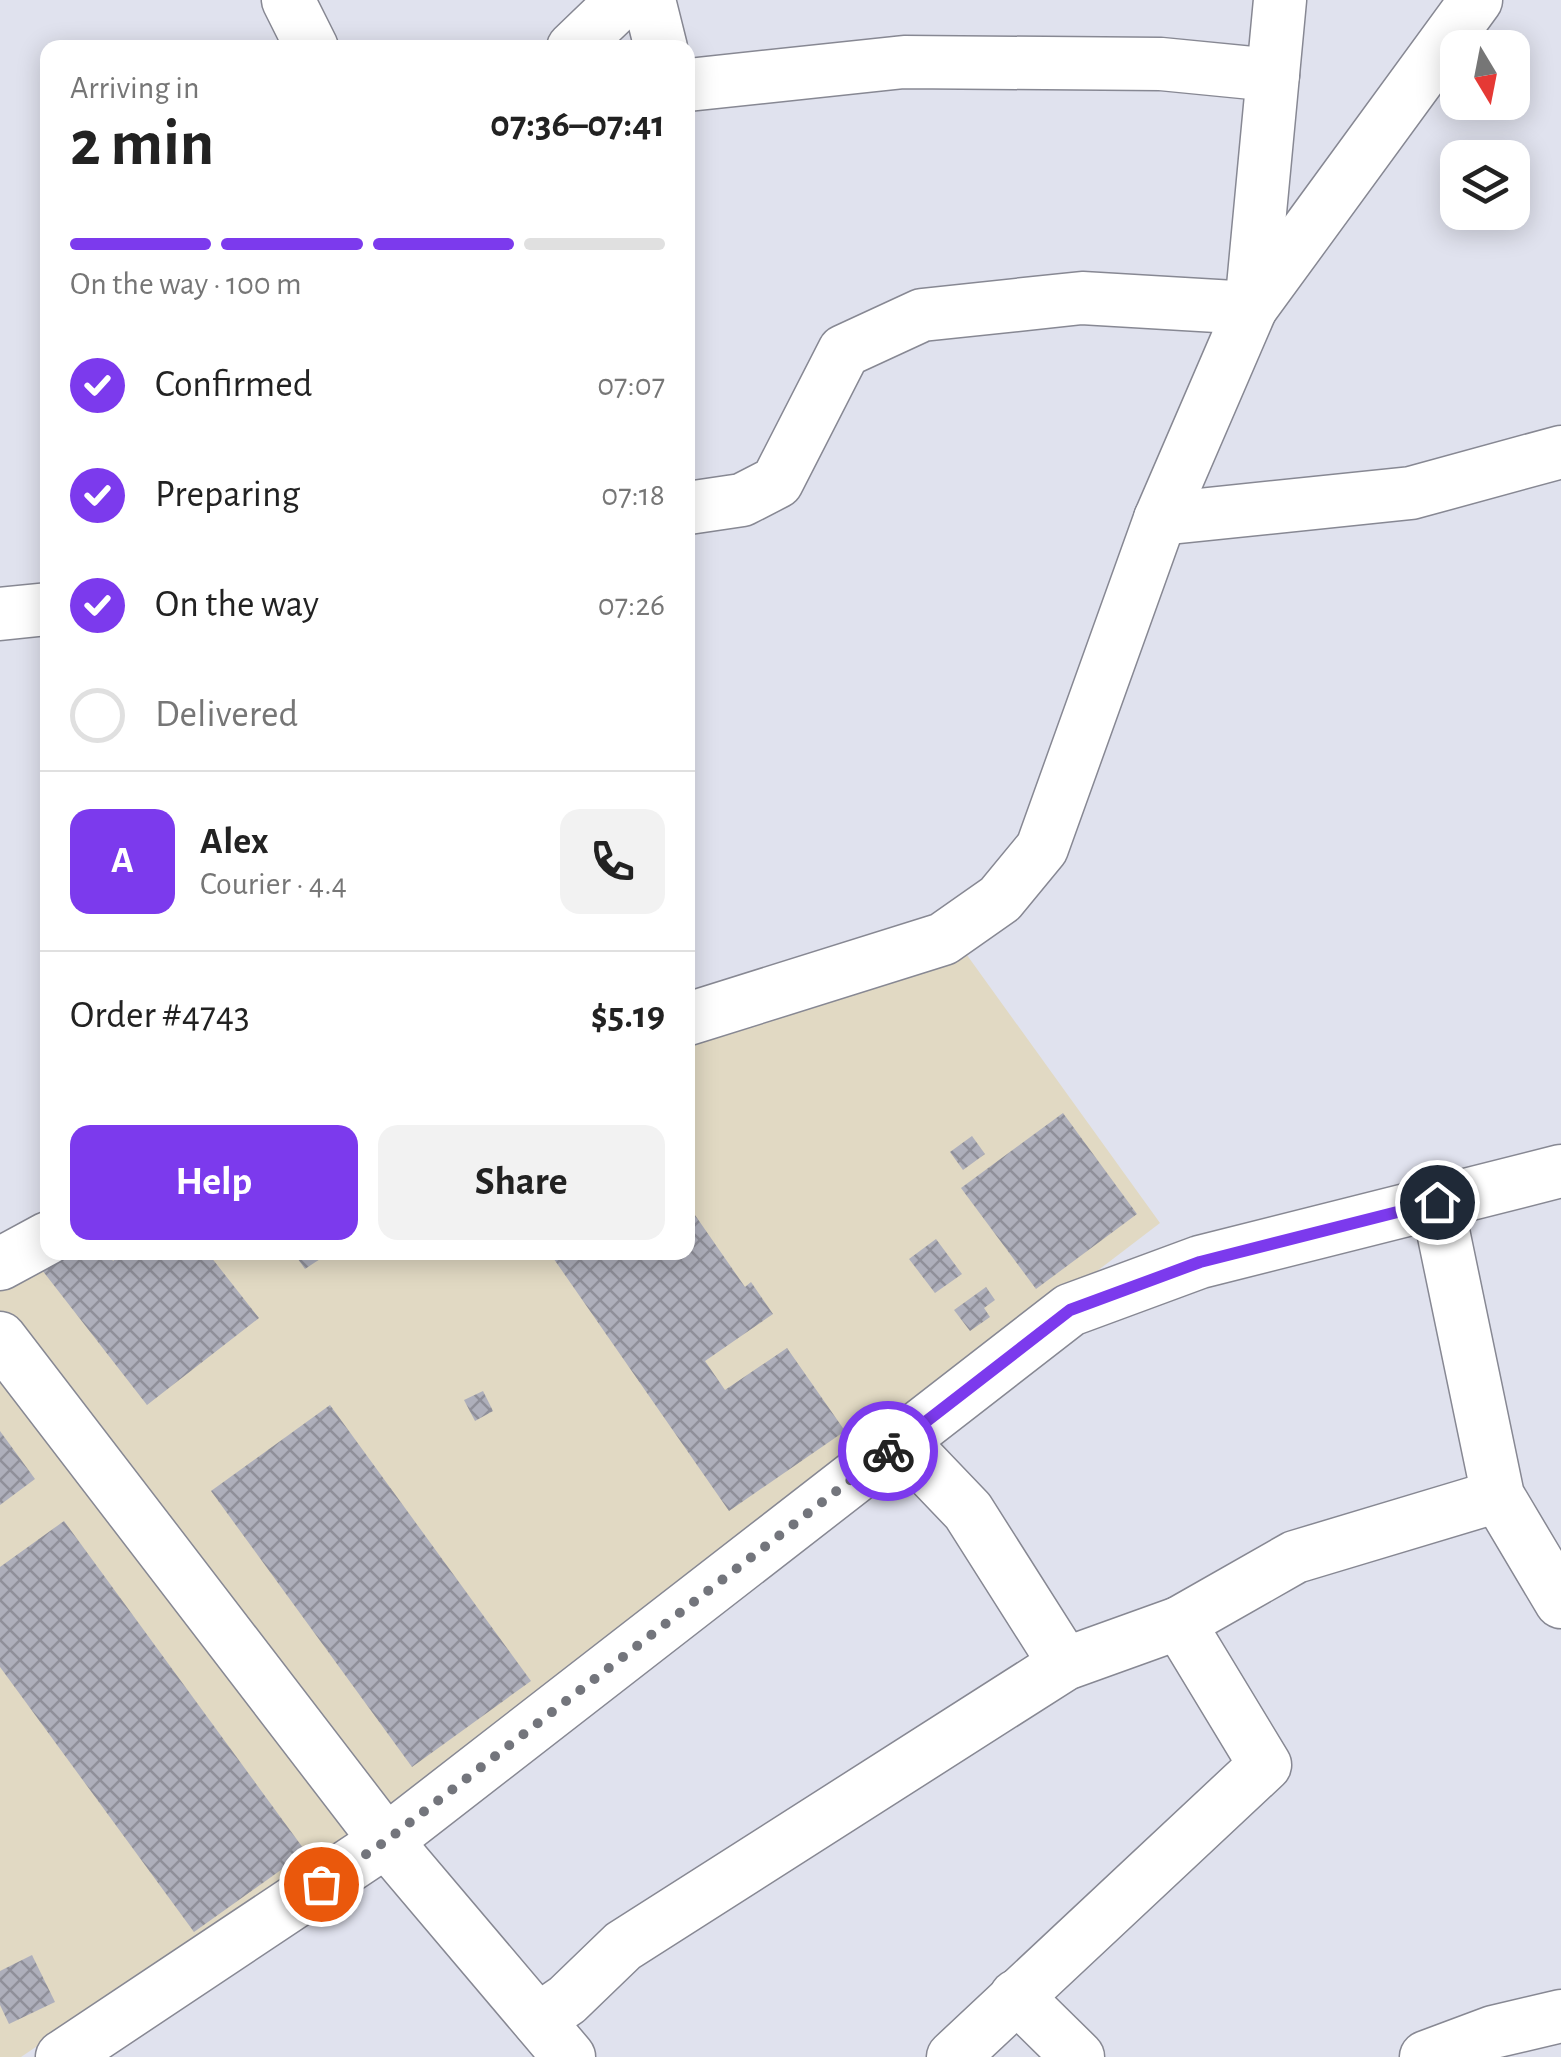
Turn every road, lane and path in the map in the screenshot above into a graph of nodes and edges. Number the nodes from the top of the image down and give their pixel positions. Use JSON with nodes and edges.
{"nodes":[{"id":1,"x":288,"y":0,"type":"edge"},
{"id":2,"x":623,"y":0,"type":"edge"},
{"id":3,"x":650,"y":0,"type":"edge"},
{"id":4,"x":1280,"y":0,"type":"edge"},
{"id":5,"x":1476,"y":0,"type":"edge"},
{"id":6,"x":308,"y":40,"type":"edge"},
{"id":7,"x":581,"y":40,"type":"edge"},
{"id":8,"x":660,"y":40,"type":"edge"},
{"id":9,"x":1273,"y":75,"type":"junction"},
{"id":10,"x":695,"y":84,"type":"edge"},
{"id":11,"x":1251,"y":308,"type":"junction"},
{"id":12,"x":1561,"y":452,"type":"edge"},
{"id":13,"x":695,"y":507,"type":"edge"},
{"id":14,"x":1160,"y":520,"type":"junction"},
{"id":15,"x":40,"y":610,"type":"edge"},
{"id":16,"x":0,"y":614,"type":"edge"},
{"id":17,"x":695,"y":1017,"type":"edge"},
{"id":18,"x":1561,"y":1170,"type":"edge"},
{"id":19,"x":1437,"y":1202,"type":"junction"},
{"id":20,"x":40,"y":1242,"type":"edge"},
{"id":21,"x":0,"y":1264,"type":"edge"},
{"id":22,"x":0,"y":1338,"type":"edge"},
{"id":23,"x":901,"y":1441,"type":"junction"},
{"id":24,"x":1498,"y":1496,"type":"junction"},
{"id":25,"x":1561,"y":1602,"type":"edge"},
{"id":26,"x":1179,"y":1623,"type":"junction"},
{"id":27,"x":1064,"y":1664,"type":"junction"},
{"id":28,"x":386,"y":1841,"type":"junction"},
{"id":29,"x":1016,"y":1996,"type":"junction"},
{"id":30,"x":1561,"y":2016,"type":"edge"},
{"id":31,"x":554,"y":2038,"type":"edge"},
{"id":32,"x":62,"y":2057,"type":"edge"},
{"id":33,"x":953,"y":2057,"type":"edge"},
{"id":34,"x":1078,"y":2057,"type":"edge"},
{"id":35,"x":1426,"y":2057,"type":"edge"}],
"edges":[{"from":1,"to":6,"type":"street"},
{"from":2,"to":7,"type":"street"},
{"from":3,"to":8,"type":"street"},
{"from":4,"to":9,"type":"street"},
{"from":5,"to":11,"type":"street"},
{"from":9,"to":10,"type":"street"},
{"from":9,"to":11,"type":"street"},
{"from":11,"to":13,"type":"street"},
{"from":11,"to":14,"type":"street"},
{"from":12,"to":14,"type":"street"},
{"from":14,"to":17,"type":"street"},
{"from":15,"to":16,"type":"street"},
{"from":18,"to":19,"type":"street"},
{"from":19,"to":23,"type":"street"},
{"from":19,"to":24,"type":"street"},
{"from":20,"to":21,"type":"street"},
{"from":22,"to":28,"type":"street"},
{"from":23,"to":27,"type":"street"},
{"from":23,"to":28,"type":"street"},
{"from":24,"to":25,"type":"street"},
{"from":24,"to":26,"type":"street"},
{"from":26,"to":27,"type":"street"},
{"from":26,"to":29,"type":"street"},
{"from":27,"to":31,"type":"street"},
{"from":28,"to":31,"type":"street"},
{"from":28,"to":32,"type":"street"},
{"from":29,"to":33,"type":"street"},
{"from":29,"to":34,"type":"street"},
{"from":30,"to":35,"type":"street"}]}
